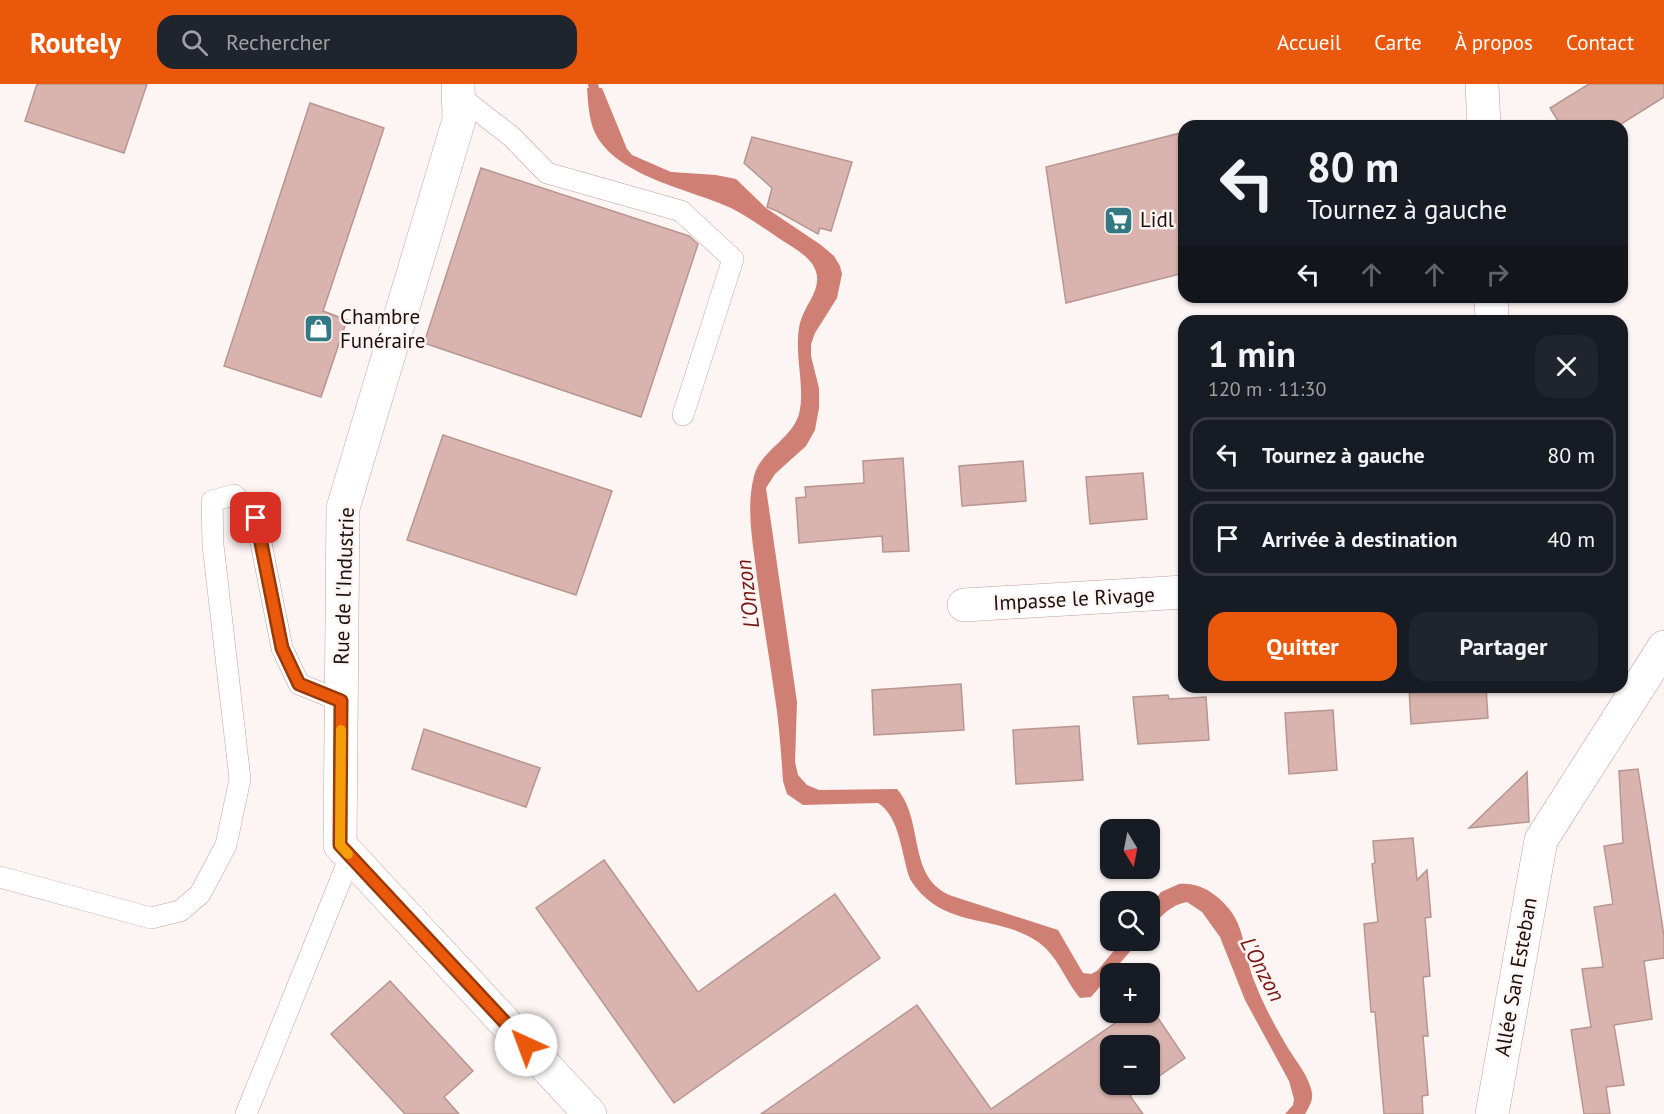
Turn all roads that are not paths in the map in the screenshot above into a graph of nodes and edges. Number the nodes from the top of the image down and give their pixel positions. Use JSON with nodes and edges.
{"nodes":[{"id":1,"x":1482,"y":84,"type":"edge"},
{"id":2,"x":458,"y":89,"type":"edge"},
{"id":3,"x":1484,"y":120,"type":"edge"},
{"id":4,"x":683,"y":415,"type":"dead end"},
{"id":5,"x":1178,"y":592,"type":"edge"},
{"id":6,"x":964,"y":605,"type":"dead end"},
{"id":7,"x":1664,"y":647,"type":"edge"},
{"id":8,"x":341,"y":701,"type":"junction"},
{"id":9,"x":350,"y":857,"type":"junction"},
{"id":10,"x":0,"y":877,"type":"edge"},
{"id":11,"x":246,"y":1114,"type":"edge"},
{"id":12,"x":590,"y":1114,"type":"edge"},
{"id":13,"x":1492,"y":1114,"type":"edge"}],
"edges":[{"from":1,"to":3,"type":"street"},
{"from":2,"to":4,"type":"lane"},
{"from":2,"to":8,"type":"street","name":"Rue de l'Industrie"},
{"from":5,"to":6,"type":"street","name":"Impasse le Rivage"},
{"from":7,"to":13,"type":"street","name":"Allée San Esteban"},
{"from":8,"to":9,"type":"street","name":"Rue de l'Industrie"},
{"from":8,"to":10,"type":"lane"},
{"from":9,"to":11,"type":"lane"},
{"from":9,"to":12,"type":"street","name":"Rue de l'Industrie"}]}
